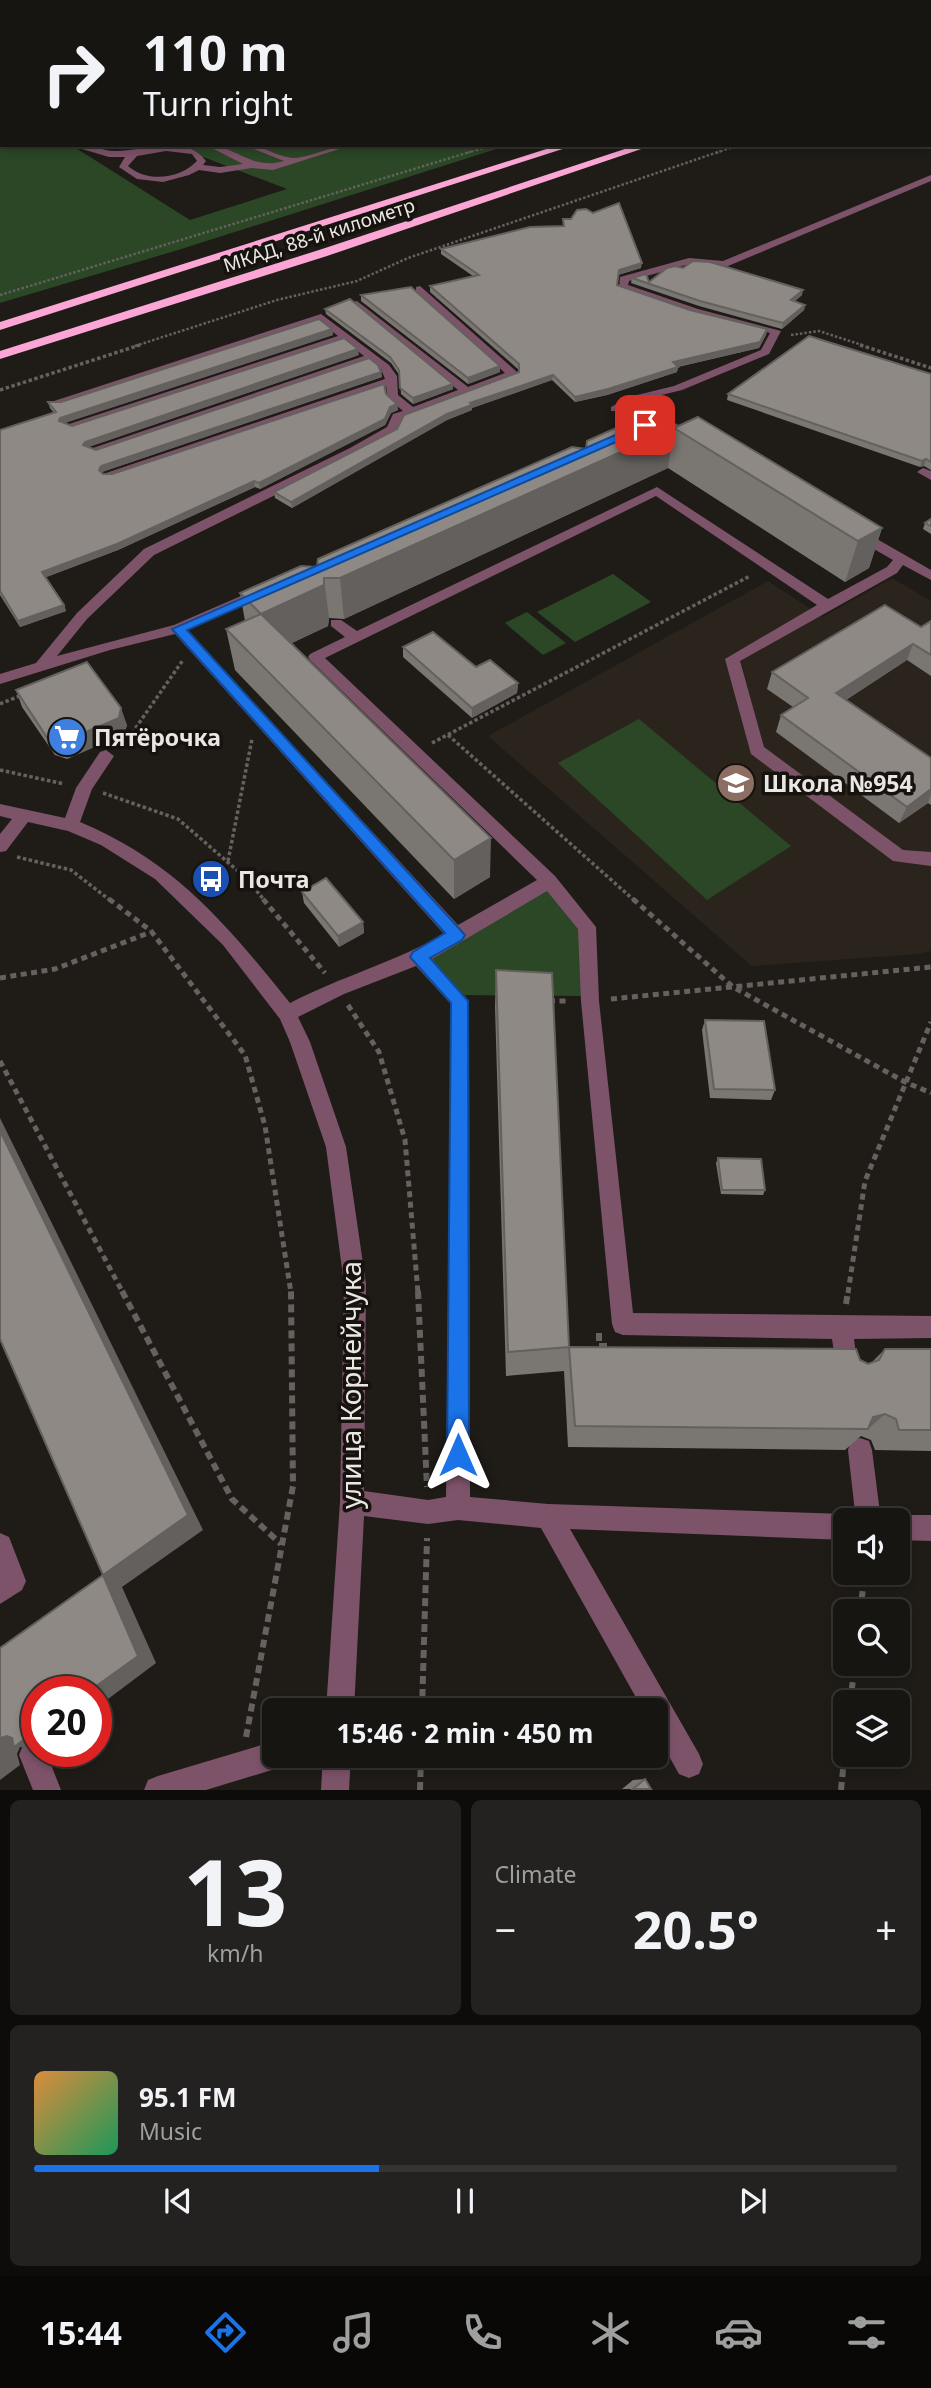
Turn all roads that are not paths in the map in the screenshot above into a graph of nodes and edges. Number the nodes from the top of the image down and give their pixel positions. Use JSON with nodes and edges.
{"nodes":[{"id":1,"x":86,"y":147,"type":"edge"},
{"id":2,"x":87,"y":147,"type":"edge"},
{"id":3,"x":214,"y":147,"type":"edge"},
{"id":4,"x":254,"y":147,"type":"edge"},
{"id":5,"x":341,"y":147,"type":"edge"},
{"id":6,"x":564,"y":147,"type":"edge"},
{"id":7,"x":642,"y":147,"type":"edge"},
{"id":8,"x":308,"y":149,"type":"dead end"},
{"id":9,"x":320,"y":153,"type":"junction"},
{"id":10,"x":134,"y":154,"type":"junction"},
{"id":11,"x":293,"y":161,"type":"junction"},
{"id":12,"x":252,"y":165,"type":"junction"},
{"id":13,"x":198,"y":167,"type":"junction"},
{"id":14,"x":125,"y":171,"type":"junction"},
{"id":15,"x":931,"y":178,"type":"edge"},
{"id":16,"x":420,"y":289,"type":"dead end"},
{"id":17,"x":357,"y":304,"type":"edge"},
{"id":18,"x":0,"y":326,"type":"edge"},
{"id":19,"x":346,"y":337,"type":"junction"},
{"id":20,"x":0,"y":355,"type":"edge"},
{"id":21,"x":371,"y":357,"type":"junction"},
{"id":22,"x":391,"y":381,"type":"junction"},
{"id":23,"x":466,"y":391,"type":"junction"},
{"id":24,"x":58,"y":403,"type":"edge"},
{"id":25,"x":615,"y":410,"type":"dead end"},
{"id":26,"x":412,"y":412,"type":"junction"},
{"id":27,"x":69,"y":426,"type":"edge"},
{"id":28,"x":635,"y":429,"type":"edge"},
{"id":29,"x":706,"y":445,"type":"edge"},
{"id":30,"x":93,"y":450,"type":"edge"},
{"id":31,"x":109,"y":474,"type":"edge"},
{"id":32,"x":600,"y":499,"type":"edge"},
{"id":33,"x":617,"y":511,"type":"junction"},
{"id":34,"x":846,"y":527,"type":"edge"},
{"id":35,"x":901,"y":558,"type":"junction"},
{"id":36,"x":931,"y":576,"type":"edge"},
{"id":37,"x":278,"y":585,"type":"edge"},
{"id":38,"x":827,"y":605,"type":"junction"},
{"id":39,"x":336,"y":623,"type":"edge"},
{"id":40,"x":178,"y":629,"type":"junction"},
{"id":41,"x":355,"y":637,"type":"junction"},
{"id":42,"x":41,"y":666,"type":"junction"},
{"id":43,"x":0,"y":679,"type":"edge"},
{"id":44,"x":106,"y":751,"type":"road end"},
{"id":45,"x":0,"y":810,"type":"edge"},
{"id":46,"x":25,"y":814,"type":"junction"},
{"id":47,"x":71,"y":825,"type":"junction"},
{"id":48,"x":6,"y":851,"type":"edge"},
{"id":49,"x":931,"y":859,"type":"edge"},
{"id":50,"x":549,"y":881,"type":"junction"},
{"id":51,"x":456,"y":935,"type":"junction"},
{"id":52,"x":419,"y":957,"type":"junction"},
{"id":53,"x":287,"y":1014,"type":"junction"},
{"id":54,"x":931,"y":1327,"type":"edge"},
{"id":55,"x":842,"y":1328,"type":"junction"},
{"id":56,"x":846,"y":1373,"type":"edge"},
{"id":57,"x":860,"y":1450,"type":"edge"},
{"id":58,"x":352,"y":1502,"type":"junction"},
{"id":59,"x":458,"y":1508,"type":"junction"},
{"id":60,"x":867,"y":1508,"type":"edge"},
{"id":61,"x":548,"y":1516,"type":"junction"},
{"id":62,"x":833,"y":1527,"type":"edge"},
{"id":63,"x":910,"y":1528,"type":"edge"},
{"id":64,"x":931,"y":1528,"type":"edge"},
{"id":65,"x":0,"y":1546,"type":"edge"},
{"id":66,"x":0,"y":1591,"type":"edge"},
{"id":67,"x":341,"y":1698,"type":"edge"},
{"id":68,"x":262,"y":1758,"type":"edge"},
{"id":69,"x":690,"y":1764,"type":"dead end"},
{"id":70,"x":38,"y":1767,"type":"edge"},
{"id":71,"x":336,"y":1768,"type":"edge"},
{"id":72,"x":47,"y":1790,"type":"edge"},
{"id":73,"x":158,"y":1790,"type":"edge"},
{"id":74,"x":335,"y":1790,"type":"edge"}],
"edges":[{"from":1,"to":14,"type":"street"},
{"from":2,"to":10,"type":"street"},
{"from":3,"to":12,"type":"street"},
{"from":4,"to":11,"type":"street"},
{"from":5,"to":9,"type":"street"},
{"from":6,"to":18,"type":"highway","name":"МКАД, 88-й километр"},
{"from":7,"to":20,"type":"highway","name":"МКАД, 88-й километр"},
{"from":8,"to":9,"type":"street"},
{"from":9,"to":11,"type":"street"},
{"from":10,"to":13,"type":"street"},
{"from":10,"to":14,"type":"street"},
{"from":11,"to":12,"type":"street"},
{"from":12,"to":13,"type":"street"},
{"from":13,"to":14,"type":"street"},
{"from":15,"to":25,"type":"street"},
{"from":16,"to":23,"type":"street"},
{"from":17,"to":23,"type":"street"},
{"from":19,"to":21,"type":"street"},
{"from":19,"to":24,"type":"street"},
{"from":19,"to":27,"type":"street"},
{"from":21,"to":22,"type":"street"},
{"from":21,"to":30,"type":"street"},
{"from":22,"to":26,"type":"street"},
{"from":22,"to":31,"type":"street"},
{"from":23,"to":26,"type":"street"},
{"from":26,"to":42,"type":"street"},
{"from":28,"to":29,"type":"street"},
{"from":32,"to":33,"type":"street"},
{"from":33,"to":38,"type":"street"},
{"from":33,"to":41,"type":"street"},
{"from":34,"to":35,"type":"street"},
{"from":35,"to":36,"type":"street"},
{"from":35,"to":38,"type":"street"},
{"from":37,"to":40,"type":"street"},
{"from":38,"to":49,"type":"street"},
{"from":39,"to":41,"type":"street"},
{"from":40,"to":42,"type":"street"},
{"from":40,"to":51,"type":"street"},
{"from":41,"to":50,"type":"street"},
{"from":42,"to":43,"type":"street"},
{"from":44,"to":47,"type":"street"},
{"from":45,"to":46,"type":"street","name":"улица Корнейчука"},
{"from":46,"to":47,"type":"street","name":"улица Корнейчука"},
{"from":46,"to":48,"type":"street"},
{"from":47,"to":53,"type":"street","name":"улица Корнейчука"},
{"from":50,"to":51,"type":"street"},
{"from":50,"to":55,"type":"street"},
{"from":51,"to":52,"type":"street"},
{"from":52,"to":53,"type":"street"},
{"from":52,"to":59,"type":"street"},
{"from":53,"to":58,"type":"street","name":"улица Корнейчука"},
{"from":54,"to":55,"type":"street"},
{"from":55,"to":56,"type":"street"},
{"from":57,"to":60,"type":"street"},
{"from":58,"to":59,"type":"street"},
{"from":58,"to":67,"type":"street","name":"улица Корнейчука"},
{"from":59,"to":61,"type":"street"},
{"from":61,"to":62,"type":"street"},
{"from":61,"to":69,"type":"street"},
{"from":63,"to":64,"type":"street"},
{"from":65,"to":66,"type":"street"},
{"from":68,"to":73,"type":"street"},
{"from":70,"to":72,"type":"street"},
{"from":71,"to":74,"type":"street"}]}
